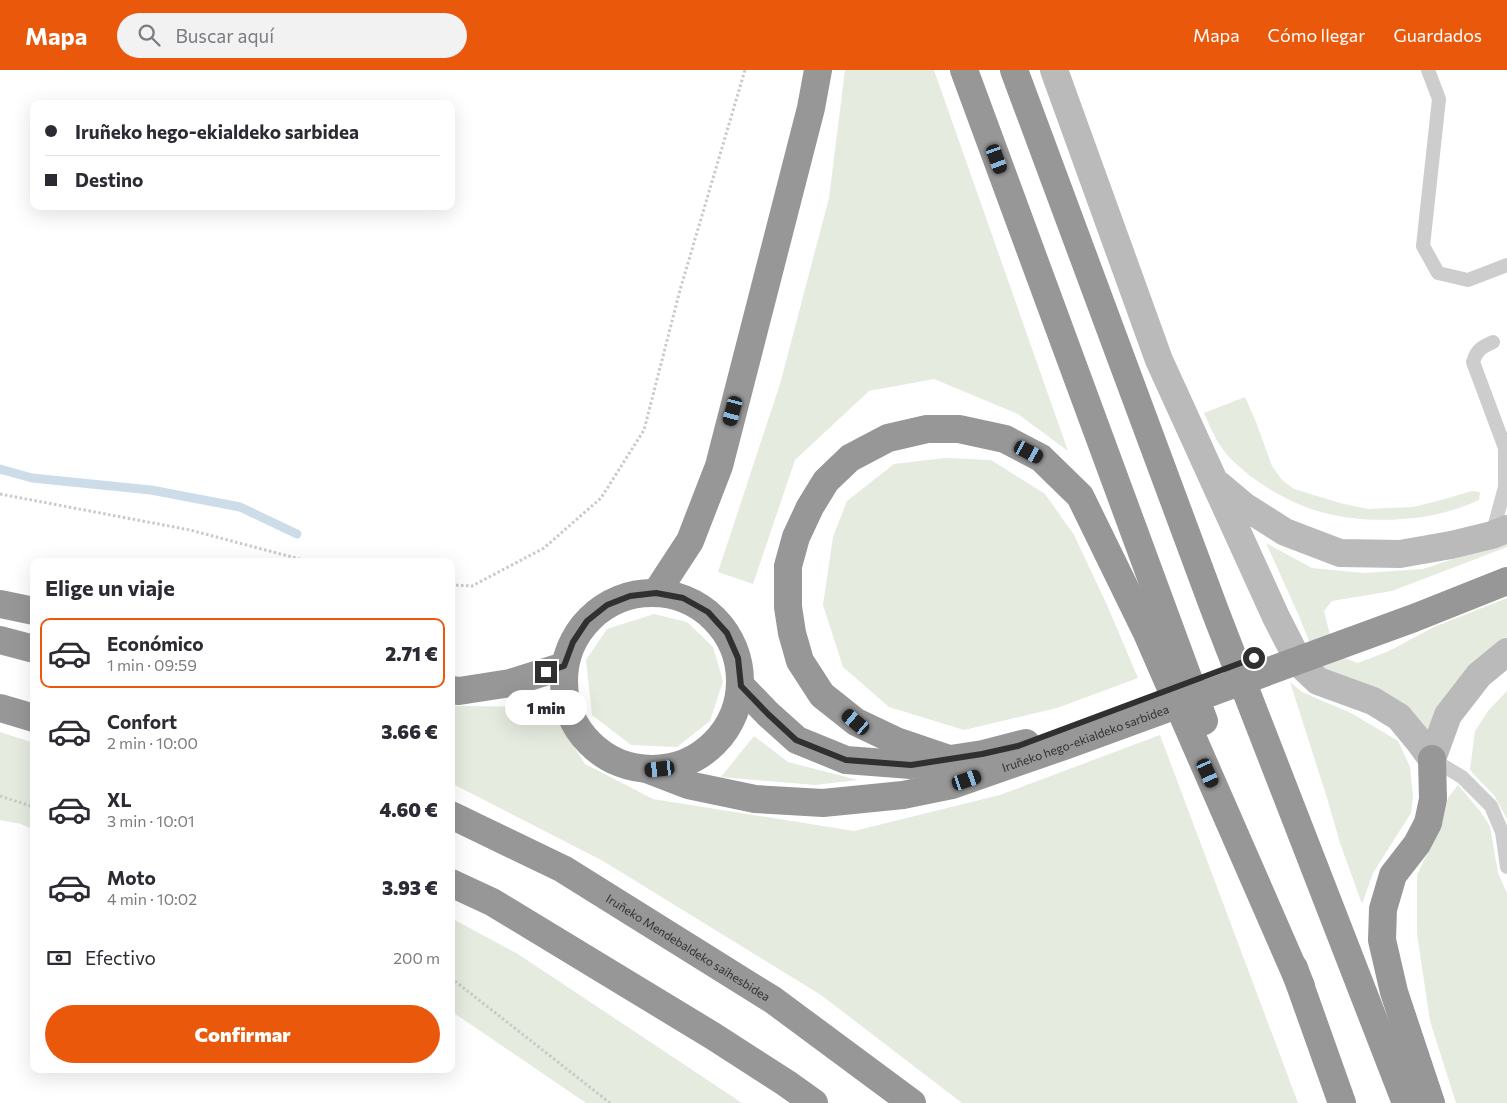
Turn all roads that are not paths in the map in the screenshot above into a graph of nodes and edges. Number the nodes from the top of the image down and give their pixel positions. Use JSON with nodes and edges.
{"nodes":[{"id":1,"x":818,"y":70,"type":"edge"},
{"id":2,"x":964,"y":70,"type":"edge"},
{"id":3,"x":1014,"y":70,"type":"edge"},
{"id":4,"x":1054,"y":70,"type":"edge"},
{"id":5,"x":1428,"y":70,"type":"edge"},
{"id":6,"x":1507,"y":265,"type":"edge"},
{"id":7,"x":1493,"y":342,"type":"dead end"},
{"id":8,"x":1216,"y":483,"type":"junction"},
{"id":9,"x":1499,"y":532,"type":"edge"},
{"id":10,"x":1507,"y":563,"type":"edge"},
{"id":11,"x":1507,"y":581,"type":"edge"},
{"id":12,"x":656,"y":593,"type":"junction"},
{"id":13,"x":0,"y":604,"type":"edge"},
{"id":14,"x":30,"y":610,"type":"edge"},
{"id":15,"x":1410,"y":611,"type":"junction"},
{"id":16,"x":0,"y":640,"type":"edge"},
{"id":17,"x":30,"y":648,"type":"edge"},
{"id":18,"x":1507,"y":652,"type":"edge"},
{"id":19,"x":564,"y":666,"type":"junction"},
{"id":20,"x":741,"y":686,"type":"junction"},
{"id":21,"x":455,"y":690,"type":"edge"},
{"id":22,"x":0,"y":708,"type":"edge"},
{"id":23,"x":30,"y":717,"type":"edge"},
{"id":24,"x":1065,"y":738,"type":"junction"},
{"id":25,"x":1432,"y":759,"type":"junction"},
{"id":26,"x":948,"y":760,"type":"junction"},
{"id":27,"x":649,"y":770,"type":"junction"},
{"id":28,"x":455,"y":817,"type":"edge"},
{"id":29,"x":1507,"y":867,"type":"edge"},
{"id":30,"x":455,"y":886,"type":"edge"},
{"id":31,"x":1301,"y":986,"type":"junction"},
{"id":32,"x":793,"y":1093,"type":"edge"},
{"id":33,"x":814,"y":1103,"type":"edge"},
{"id":34,"x":912,"y":1103,"type":"edge"},
{"id":35,"x":1342,"y":1103,"type":"edge"},
{"id":36,"x":1406,"y":1103,"type":"edge"},
{"id":37,"x":1431,"y":1103,"type":"edge"}],
"edges":[{"from":1,"to":12,"type":"highway"},
{"from":2,"to":31,"type":"highway"},
{"from":3,"to":36,"type":"highway"},
{"from":4,"to":8,"type":"street"},
{"from":5,"to":6,"type":"lane"},
{"from":7,"to":9,"type":"lane"},
{"from":8,"to":9,"type":"street"},
{"from":8,"to":25,"type":"street"},
{"from":10,"to":15,"type":"highway","name":"Iruñeko hego-ekialdeko sarbidea"},
{"from":11,"to":15,"type":"highway","name":"Iruñeko hego-ekialdeko sarbidea"},
{"from":12,"to":19,"type":"highway"},
{"from":12,"to":20,"type":"highway"},
{"from":13,"to":14,"type":"highway"},
{"from":15,"to":24,"type":"highway","name":"Iruñeko hego-ekialdeko sarbidea"},
{"from":16,"to":17,"type":"highway"},
{"from":18,"to":25,"type":"street"},
{"from":19,"to":21,"type":"highway"},
{"from":19,"to":27,"type":"highway"},
{"from":20,"to":26,"type":"highway","name":"Iruñeko hego-ekialdeko sarbidea"},
{"from":20,"to":27,"type":"highway"},
{"from":22,"to":23,"type":"highway"},
{"from":24,"to":26,"type":"highway","name":"Iruñeko hego-ekialdeko sarbidea"},
{"from":24,"to":27,"type":"highway","name":"Iruñeko hego-ekialdeko sarbidea"},
{"from":25,"to":29,"type":"lane"},
{"from":25,"to":37,"type":"highway"},
{"from":26,"to":31,"type":"highway"},
{"from":28,"to":34,"type":"highway","name":"Iruñeko Mendebaldeko saihesbidea"},
{"from":30,"to":32,"type":"highway"},
{"from":31,"to":35,"type":"highway"},
{"from":32,"to":33,"type":"highway"}]}
